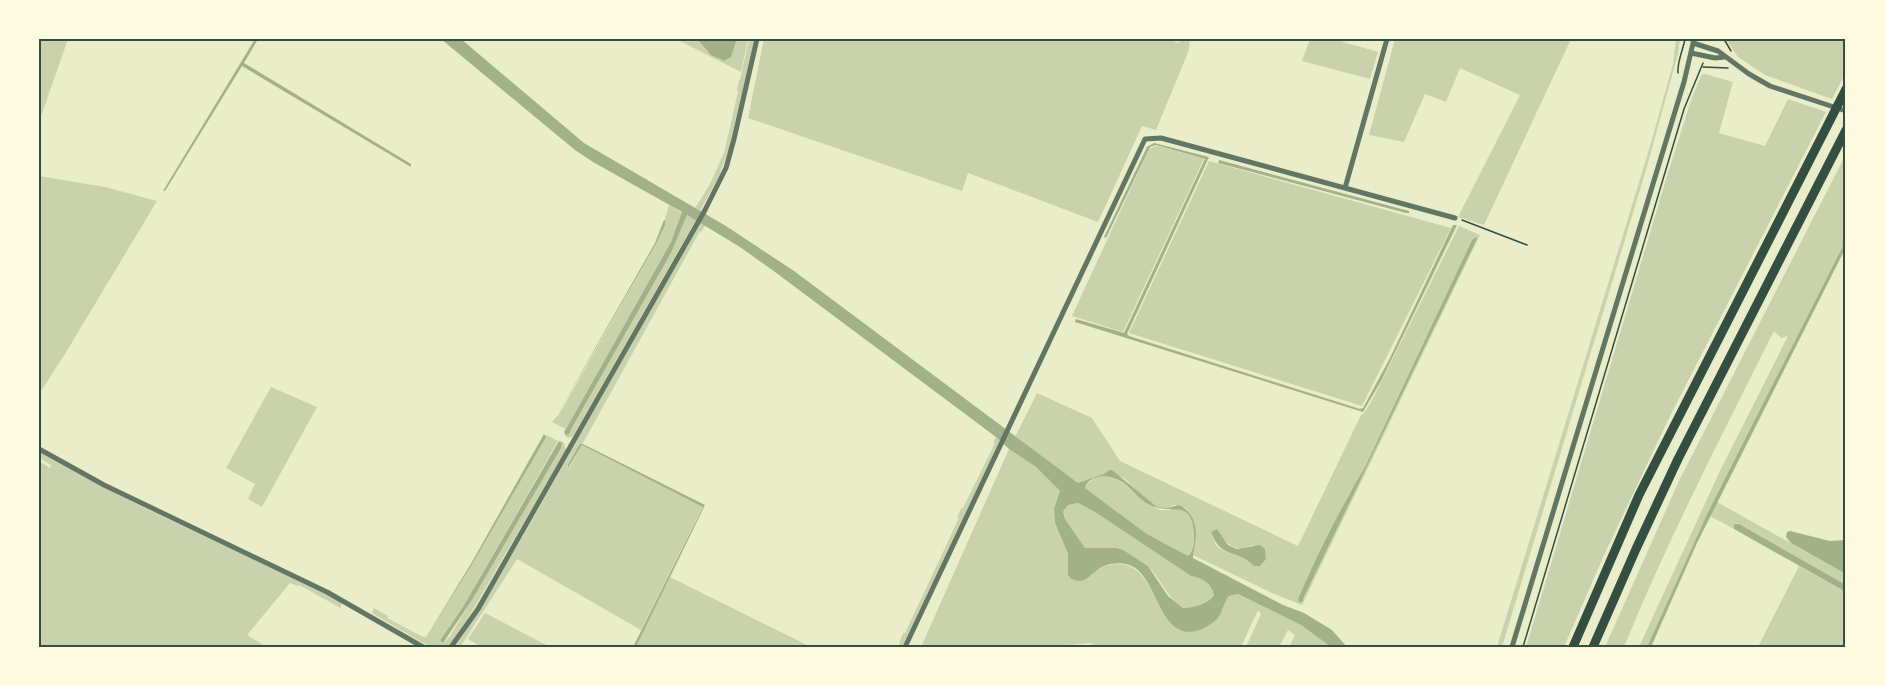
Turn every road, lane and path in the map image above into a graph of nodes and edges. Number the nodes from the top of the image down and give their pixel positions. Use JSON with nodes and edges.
{"nodes":[{"id":1,"x":757,"y":39,"type":"edge"},
{"id":2,"x":1387,"y":39,"type":"edge"},
{"id":3,"x":1685,"y":39,"type":"edge"},
{"id":4,"x":1694,"y":41,"type":"edge"},
{"id":5,"x":1691,"y":53,"type":"junction"},
{"id":6,"x":1725,"y":57,"type":"junction"},
{"id":7,"x":1739,"y":67,"type":"junction"},
{"id":8,"x":1677,"y":69,"type":"dead end"},
{"id":9,"x":1846,"y":89,"type":"edge"},
{"id":10,"x":1846,"y":111,"type":"edge"},
{"id":11,"x":1846,"y":130,"type":"edge"},
{"id":12,"x":1345,"y":188,"type":"junction"},
{"id":13,"x":1455,"y":218,"type":"joint"},
{"id":14,"x":1527,"y":245,"type":"dead end"},
{"id":15,"x":39,"y":449,"type":"edge"},
{"id":16,"x":423,"y":647,"type":"edge"},
{"id":17,"x":451,"y":647,"type":"edge"},
{"id":18,"x":905,"y":647,"type":"edge"},
{"id":19,"x":1512,"y":647,"type":"edge"},
{"id":20,"x":1523,"y":647,"type":"edge"},
{"id":21,"x":1573,"y":647,"type":"edge"},
{"id":22,"x":1593,"y":647,"type":"edge"}],
"edges":[{"from":1,"to":17,"type":"street"},
{"from":2,"to":12,"type":"street"},
{"from":3,"to":8,"type":"path"},
{"from":4,"to":5,"type":"street"},
{"from":4,"to":6,"type":"street"},
{"from":5,"to":6,"type":"street"},
{"from":5,"to":19,"type":"street"},
{"from":6,"to":7,"type":"street"},
{"from":7,"to":10,"type":"street"},
{"from":7,"to":20,"type":"path"},
{"from":9,"to":21,"type":"highway"},
{"from":11,"to":22,"type":"highway"},
{"from":12,"to":13,"type":"street"},
{"from":12,"to":18,"type":"street"},
{"from":13,"to":14,"type":"path"},
{"from":15,"to":16,"type":"street"}]}
